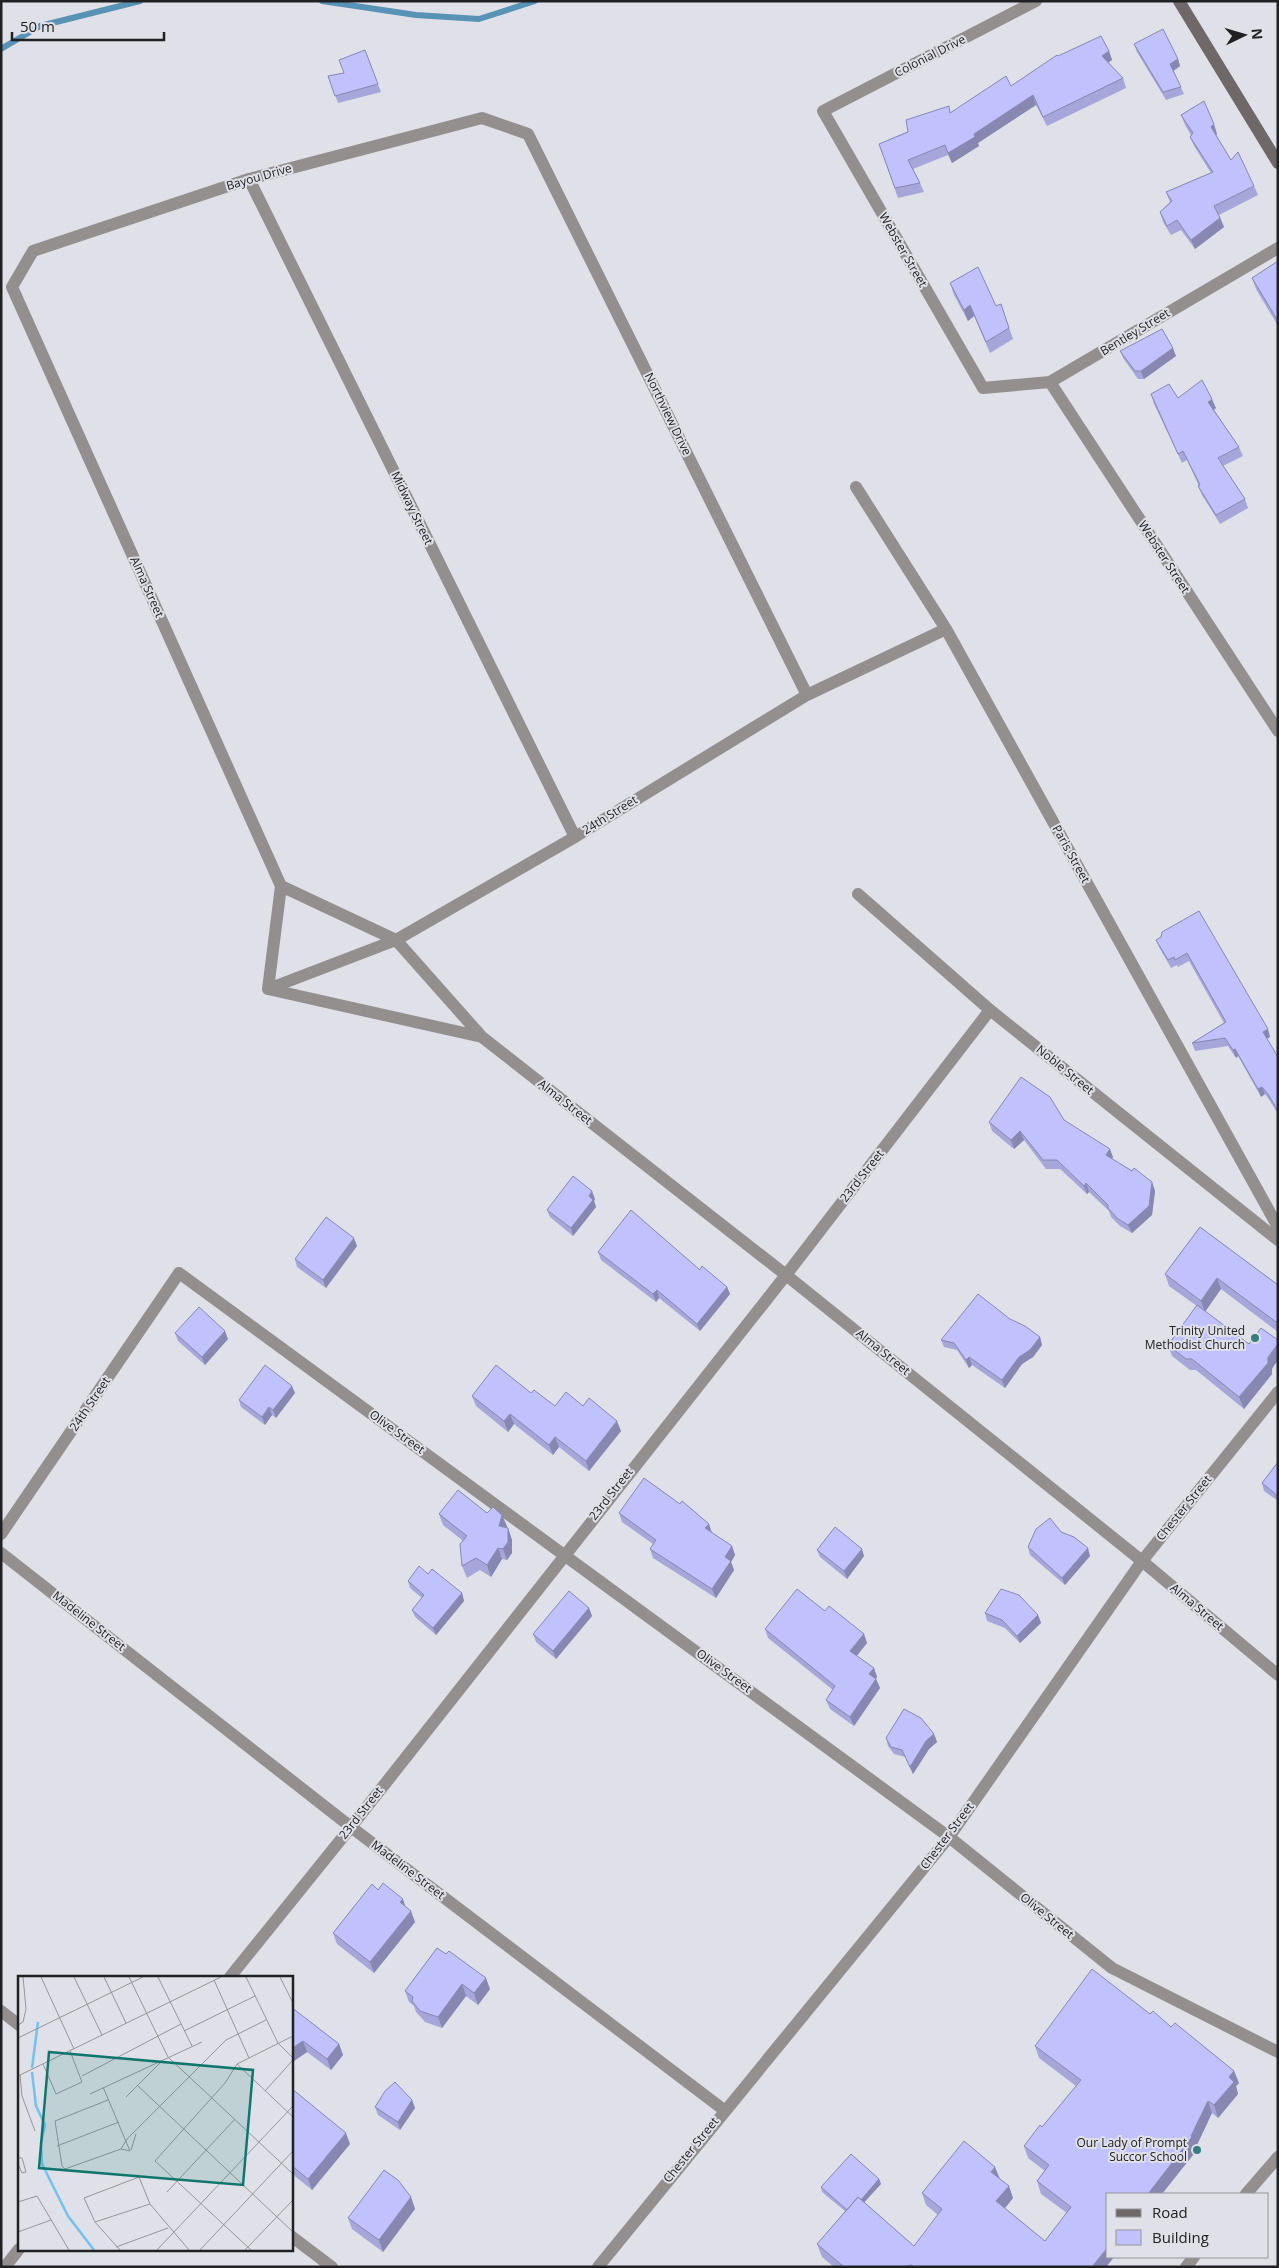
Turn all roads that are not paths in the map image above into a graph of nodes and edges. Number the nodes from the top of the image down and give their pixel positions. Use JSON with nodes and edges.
{"nodes":[{"id":1,"x":1036,"y":1,"type":"edge"},
{"id":2,"x":1180,"y":1,"type":"edge"},
{"id":3,"x":823,"y":111,"type":"joint"},
{"id":4,"x":528,"y":134,"type":"joint"},
{"id":5,"x":1278,"y":164,"type":"edge"},
{"id":6,"x":249,"y":179,"type":"junction"},
{"id":7,"x":1278,"y":248,"type":"edge"},
{"id":8,"x":12,"y":287,"type":"joint"},
{"id":9,"x":1050,"y":382,"type":"junction"},
{"id":10,"x":983,"y":388,"type":"joint"},
{"id":11,"x":856,"y":487,"type":"dead end"},
{"id":12,"x":946,"y":629,"type":"junction"},
{"id":13,"x":807,"y":695,"type":"junction"},
{"id":14,"x":1278,"y":732,"type":"edge"},
{"id":15,"x":575,"y":837,"type":"junction"},
{"id":16,"x":281,"y":886,"type":"junction"},
{"id":17,"x":858,"y":894,"type":"dead end"},
{"id":18,"x":396,"y":940,"type":"junction"},
{"id":19,"x":268,"y":989,"type":"junction"},
{"id":20,"x":990,"y":1010,"type":"junction"},
{"id":21,"x":482,"y":1037,"type":"junction"},
{"id":22,"x":1278,"y":1227,"type":"edge"},
{"id":23,"x":1278,"y":1240,"type":"edge"},
{"id":24,"x":179,"y":1274,"type":"joint"},
{"id":25,"x":786,"y":1274,"type":"junction"},
{"id":26,"x":1278,"y":1392,"type":"edge"},
{"id":27,"x":1,"y":1534,"type":"edge"},
{"id":28,"x":1,"y":1552,"type":"edge"},
{"id":29,"x":564,"y":1554,"type":"junction"},
{"id":30,"x":1142,"y":1561,"type":"junction"},
{"id":31,"x":1278,"y":1675,"type":"edge"},
{"id":32,"x":351,"y":1826,"type":"junction"},
{"id":33,"x":948,"y":1836,"type":"junction"},
{"id":34,"x":231,"y":1976,"type":"edge"},
{"id":35,"x":1,"y":2011,"type":"edge"},
{"id":36,"x":18,"y":2024,"type":"edge"},
{"id":37,"x":1278,"y":2052,"type":"edge"},
{"id":38,"x":724,"y":2110,"type":"junction"},
{"id":39,"x":1278,"y":2156,"type":"edge"},
{"id":40,"x":1247,"y":2193,"type":"edge"},
{"id":41,"x":292,"y":2237,"type":"edge"},
{"id":42,"x":18,"y":2249,"type":"edge"},
{"id":43,"x":5,"y":2267,"type":"edge"},
{"id":44,"x":332,"y":2267,"type":"edge"},
{"id":45,"x":598,"y":2267,"type":"edge"}],
"edges":[{"from":1,"to":3,"type":"street","name":"Colonial Drive"},
{"from":2,"to":5,"type":"main road"},
{"from":3,"to":10,"type":"street","name":"Webster Street"},
{"from":4,"to":6,"type":"street","name":"Bayou Drive"},
{"from":4,"to":13,"type":"street","name":"Northview Drive"},
{"from":6,"to":8,"type":"street","name":"Bayou Drive"},
{"from":6,"to":15,"type":"street","name":"Midway Street"},
{"from":7,"to":9,"type":"street","name":"Bentley Street"},
{"from":8,"to":16,"type":"street","name":"Alma Street"},
{"from":9,"to":10,"type":"street","name":"Bentley Street"},
{"from":9,"to":14,"type":"street","name":"Webster Street"},
{"from":11,"to":12,"type":"street","name":"Paris Street"},
{"from":12,"to":13,"type":"street","name":"24th Street"},
{"from":12,"to":22,"type":"street","name":"Paris Street"},
{"from":13,"to":15,"type":"street","name":"24th Street"},
{"from":15,"to":18,"type":"street","name":"24th Street"},
{"from":16,"to":18,"type":"street","name":"Alma Street"},
{"from":16,"to":19,"type":"street"},
{"from":17,"to":20,"type":"street","name":"Noble Street"},
{"from":18,"to":19,"type":"street","name":"24th Street"},
{"from":18,"to":21,"type":"street","name":"Alma Street"},
{"from":19,"to":21,"type":"street","name":"Alma Street"},
{"from":20,"to":23,"type":"street","name":"Noble Street"},
{"from":20,"to":25,"type":"street","name":"23rd Street"},
{"from":21,"to":25,"type":"street","name":"Alma Street"},
{"from":24,"to":27,"type":"street","name":"24th Street"},
{"from":24,"to":29,"type":"street","name":"Olive Street"},
{"from":25,"to":29,"type":"street","name":"23rd Street"},
{"from":25,"to":30,"type":"street","name":"Alma Street"},
{"from":26,"to":30,"type":"street","name":"Chester Street"},
{"from":28,"to":32,"type":"street","name":"Madeline Street"},
{"from":29,"to":32,"type":"street","name":"23rd Street"},
{"from":29,"to":33,"type":"street","name":"Olive Street"},
{"from":30,"to":31,"type":"street","name":"Alma Street"},
{"from":30,"to":33,"type":"street","name":"Chester Street"},
{"from":32,"to":34,"type":"street","name":"23rd Street"},
{"from":32,"to":38,"type":"street","name":"Madeline Street"},
{"from":33,"to":37,"type":"street","name":"Olive Street"},
{"from":33,"to":38,"type":"street","name":"Chester Street"},
{"from":35,"to":36,"type":"street"},
{"from":38,"to":45,"type":"street","name":"Chester Street"},
{"from":39,"to":40,"type":"street"},
{"from":41,"to":44,"type":"street"},
{"from":42,"to":43,"type":"street"}]}
